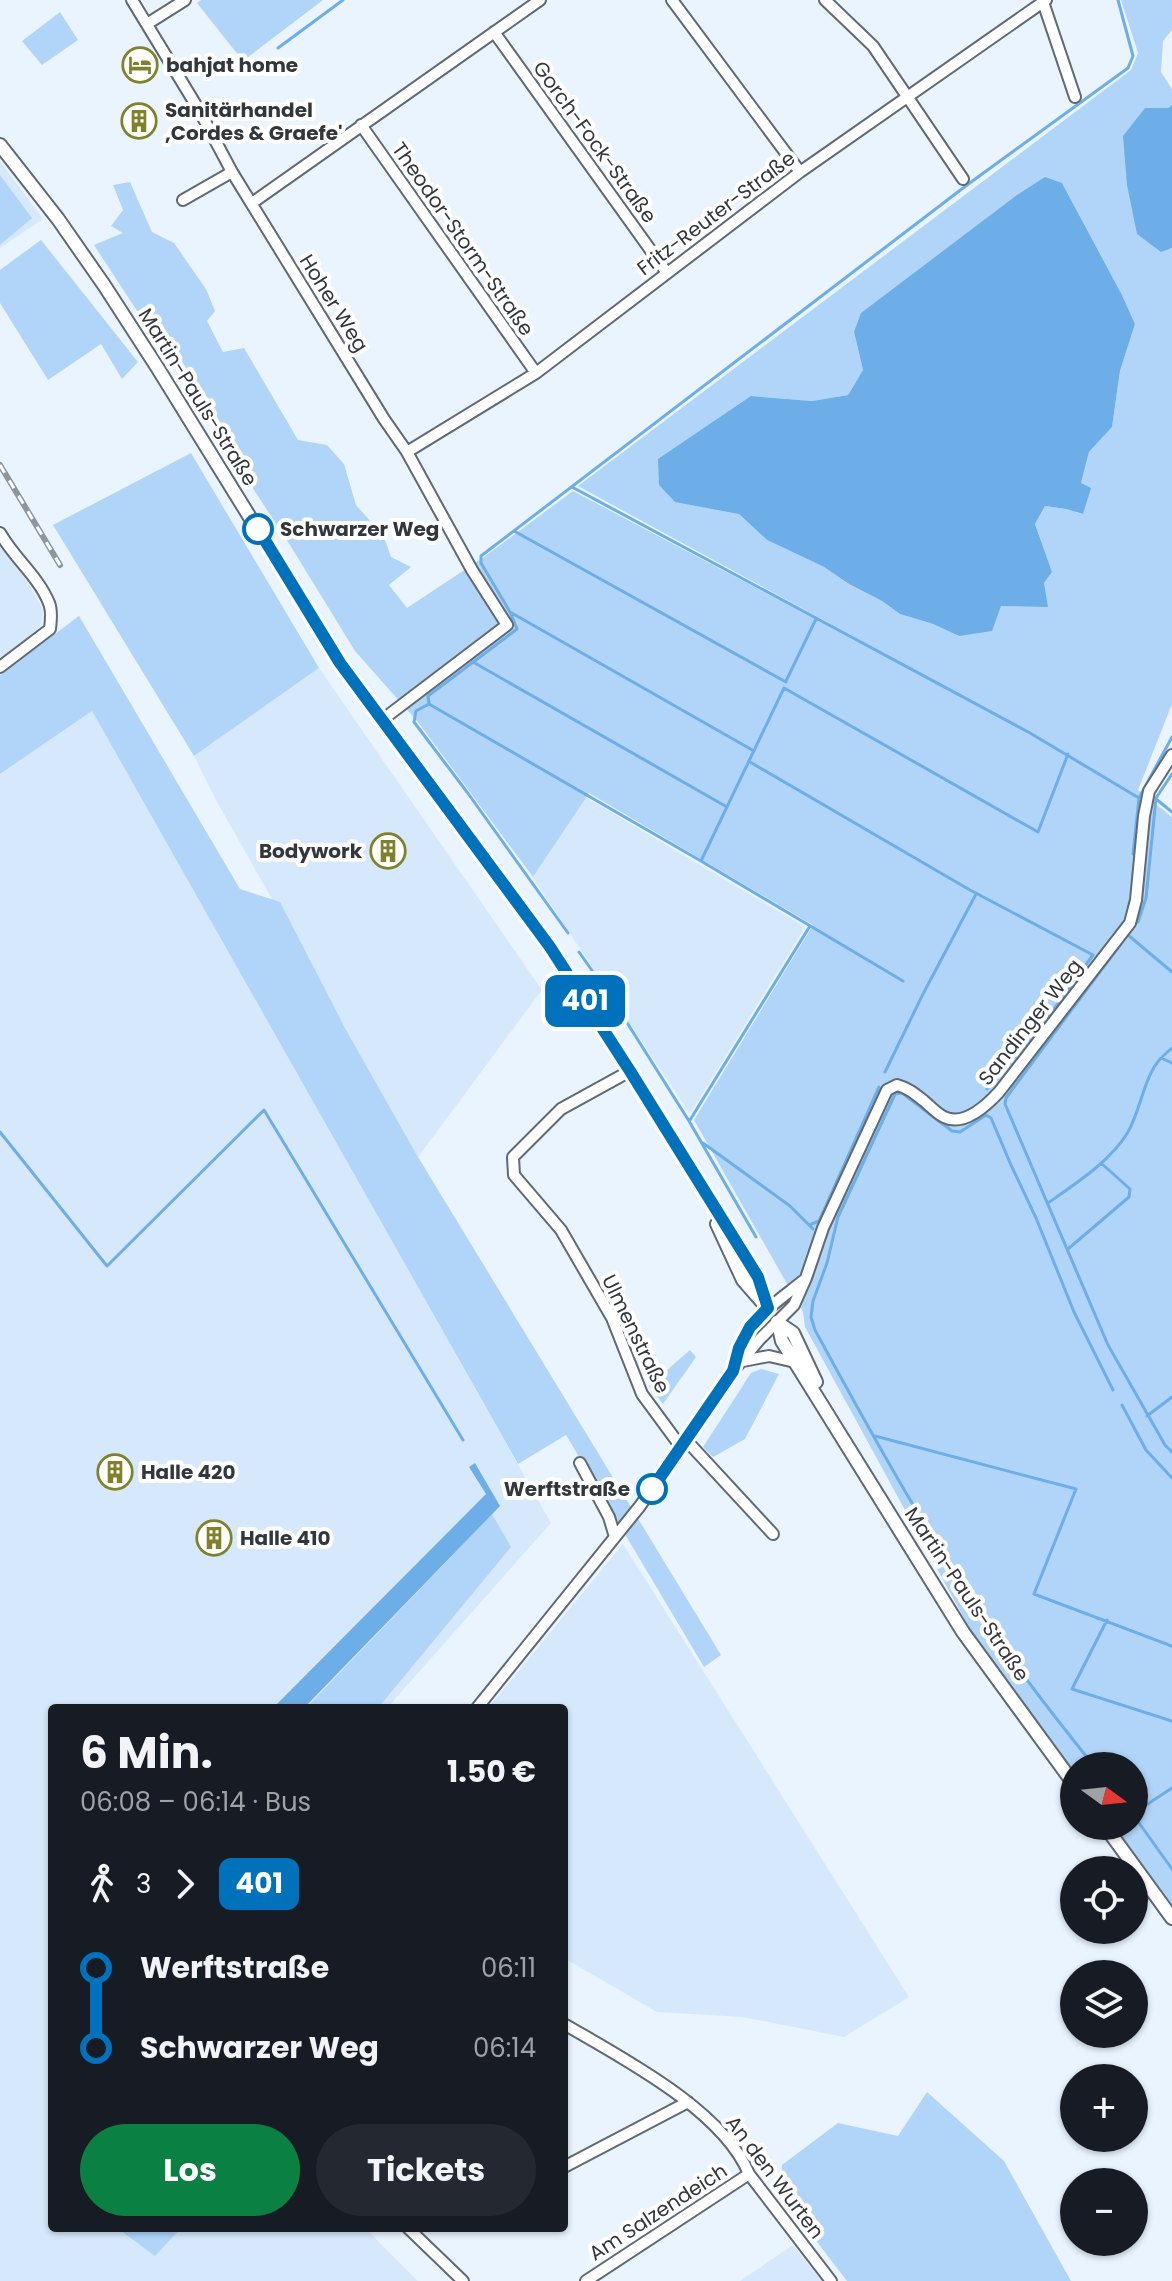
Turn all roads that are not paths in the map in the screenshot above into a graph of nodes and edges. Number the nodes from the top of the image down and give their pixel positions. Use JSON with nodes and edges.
{"nodes":[{"id":1,"x":132,"y":0,"type":"edge"},
{"id":2,"x":185,"y":0,"type":"edge"},
{"id":3,"x":540,"y":0,"type":"edge"},
{"id":4,"x":672,"y":0,"type":"edge"},
{"id":5,"x":825,"y":0,"type":"edge"},
{"id":6,"x":1045,"y":1,"type":"edge"},
{"id":7,"x":147,"y":24,"type":"junction"},
{"id":8,"x":494,"y":32,"type":"junction"},
{"id":9,"x":908,"y":95,"type":"junction"},
{"id":10,"x":1075,"y":97,"type":"dead end"},
{"id":11,"x":361,"y":125,"type":"junction"},
{"id":12,"x":0,"y":145,"type":"edge"},
{"id":13,"x":232,"y":172,"type":"junction"},
{"id":14,"x":800,"y":172,"type":"junction"},
{"id":15,"x":963,"y":179,"type":"dead end"},
{"id":16,"x":183,"y":200,"type":"dead end"},
{"id":17,"x":252,"y":203,"type":"junction"},
{"id":18,"x":667,"y":273,"type":"junction"},
{"id":19,"x":536,"y":373,"type":"junction"},
{"id":20,"x":407,"y":452,"type":"junction"},
{"id":21,"x":0,"y":533,"type":"edge"},
{"id":22,"x":0,"y":667,"type":"edge"},
{"id":23,"x":382,"y":720,"type":"junction"},
{"id":24,"x":1172,"y":755,"type":"edge"},
{"id":25,"x":630,"y":1071,"type":"junction"},
{"id":26,"x":806,"y":1278,"type":"junction"},
{"id":27,"x":768,"y":1308,"type":"junction"},
{"id":28,"x":778,"y":1323,"type":"junction"},
{"id":29,"x":741,"y":1361,"type":"junction"},
{"id":30,"x":795,"y":1362,"type":"junction"},
{"id":31,"x":733,"y":1371,"type":"junction"},
{"id":32,"x":834,"y":1422,"type":"junction"},
{"id":33,"x":684,"y":1443,"type":"junction"},
{"id":34,"x":580,"y":1463,"type":"dead end"},
{"id":35,"x":773,"y":1534,"type":"dead end"},
{"id":36,"x":615,"y":1537,"type":"junction"},
{"id":37,"x":480,"y":1704,"type":"edge"},
{"id":38,"x":1060,"y":1765,"type":"edge"},
{"id":39,"x":1115,"y":1840,"type":"edge"},
{"id":40,"x":1172,"y":1918,"type":"edge"},
{"id":41,"x":568,"y":2026,"type":"edge"},
{"id":42,"x":688,"y":2102,"type":"junction"},
{"id":43,"x":568,"y":2165,"type":"edge"},
{"id":44,"x":749,"y":2174,"type":"junction"},
{"id":45,"x":412,"y":2232,"type":"edge"},
{"id":46,"x":463,"y":2281,"type":"edge"},
{"id":47,"x":586,"y":2281,"type":"edge"},
{"id":48,"x":831,"y":2281,"type":"edge"}],
"edges":[{"from":1,"to":7,"type":"street","name":"Hoher Weg"},
{"from":2,"to":7,"type":"street"},
{"from":3,"to":8,"type":"street"},
{"from":4,"to":14,"type":"street"},
{"from":5,"to":9,"type":"street"},
{"from":6,"to":9,"type":"street","name":"Fritz-Reuter-Straße"},
{"from":6,"to":10,"type":"street"},
{"from":7,"to":13,"type":"street","name":"Hoher Weg"},
{"from":8,"to":11,"type":"street"},
{"from":8,"to":18,"type":"street","name":"Gorch-Fock-Straße"},
{"from":9,"to":14,"type":"street","name":"Fritz-Reuter-Straße"},
{"from":9,"to":15,"type":"street"},
{"from":11,"to":17,"type":"street"},
{"from":11,"to":19,"type":"street","name":"Theodor-Storm-Straße"},
{"from":12,"to":23,"type":"street","name":"Martin-Pauls-Straße"},
{"from":13,"to":16,"type":"street"},
{"from":13,"to":17,"type":"street","name":"Hoher Weg"},
{"from":14,"to":18,"type":"street","name":"Fritz-Reuter-Straße"},
{"from":17,"to":20,"type":"street","name":"Hoher Weg"},
{"from":18,"to":19,"type":"street","name":"Fritz-Reuter-Straße"},
{"from":19,"to":20,"type":"street","name":"Fritz-Reuter-Straße"},
{"from":20,"to":23,"type":"street","name":"Hoher Weg"},
{"from":21,"to":22,"type":"street"},
{"from":23,"to":25,"type":"street","name":"Martin-Pauls-Straße"},
{"from":24,"to":26,"type":"street","name":"Sandinger Weg"},
{"from":25,"to":27,"type":"street","name":"Martin-Pauls-Straße"},
{"from":25,"to":33,"type":"street","name":"Ulmenstraße"},
{"from":26,"to":27,"type":"street"},
{"from":26,"to":28,"type":"street","name":"Sandinger Weg"},
{"from":27,"to":28,"type":"street","name":"Martin-Pauls-Straße"},
{"from":27,"to":31,"type":"street"},
{"from":28,"to":29,"type":"street"},
{"from":28,"to":30,"type":"street","name":"Martin-Pauls-Straße"},
{"from":28,"to":32,"type":"street","name":"Martin-Pauls-Straße"},
{"from":29,"to":30,"type":"street"},
{"from":29,"to":31,"type":"street"},
{"from":30,"to":32,"type":"street","name":"Martin-Pauls-Straße"},
{"from":31,"to":33,"type":"street"},
{"from":32,"to":38,"type":"street","name":"Martin-Pauls-Straße"},
{"from":33,"to":35,"type":"street","name":"Ulmenstraße"},
{"from":33,"to":36,"type":"street"},
{"from":34,"to":36,"type":"street"},
{"from":36,"to":37,"type":"street"},
{"from":39,"to":40,"type":"street"},
{"from":41,"to":42,"type":"street","name":"An den Wurten"},
{"from":42,"to":43,"type":"street"},
{"from":42,"to":44,"type":"street","name":"An den Wurten"},
{"from":44,"to":47,"type":"street","name":"Am Salzendeich"},
{"from":44,"to":48,"type":"street","name":"An den Wurten"},
{"from":45,"to":46,"type":"street"}]}
